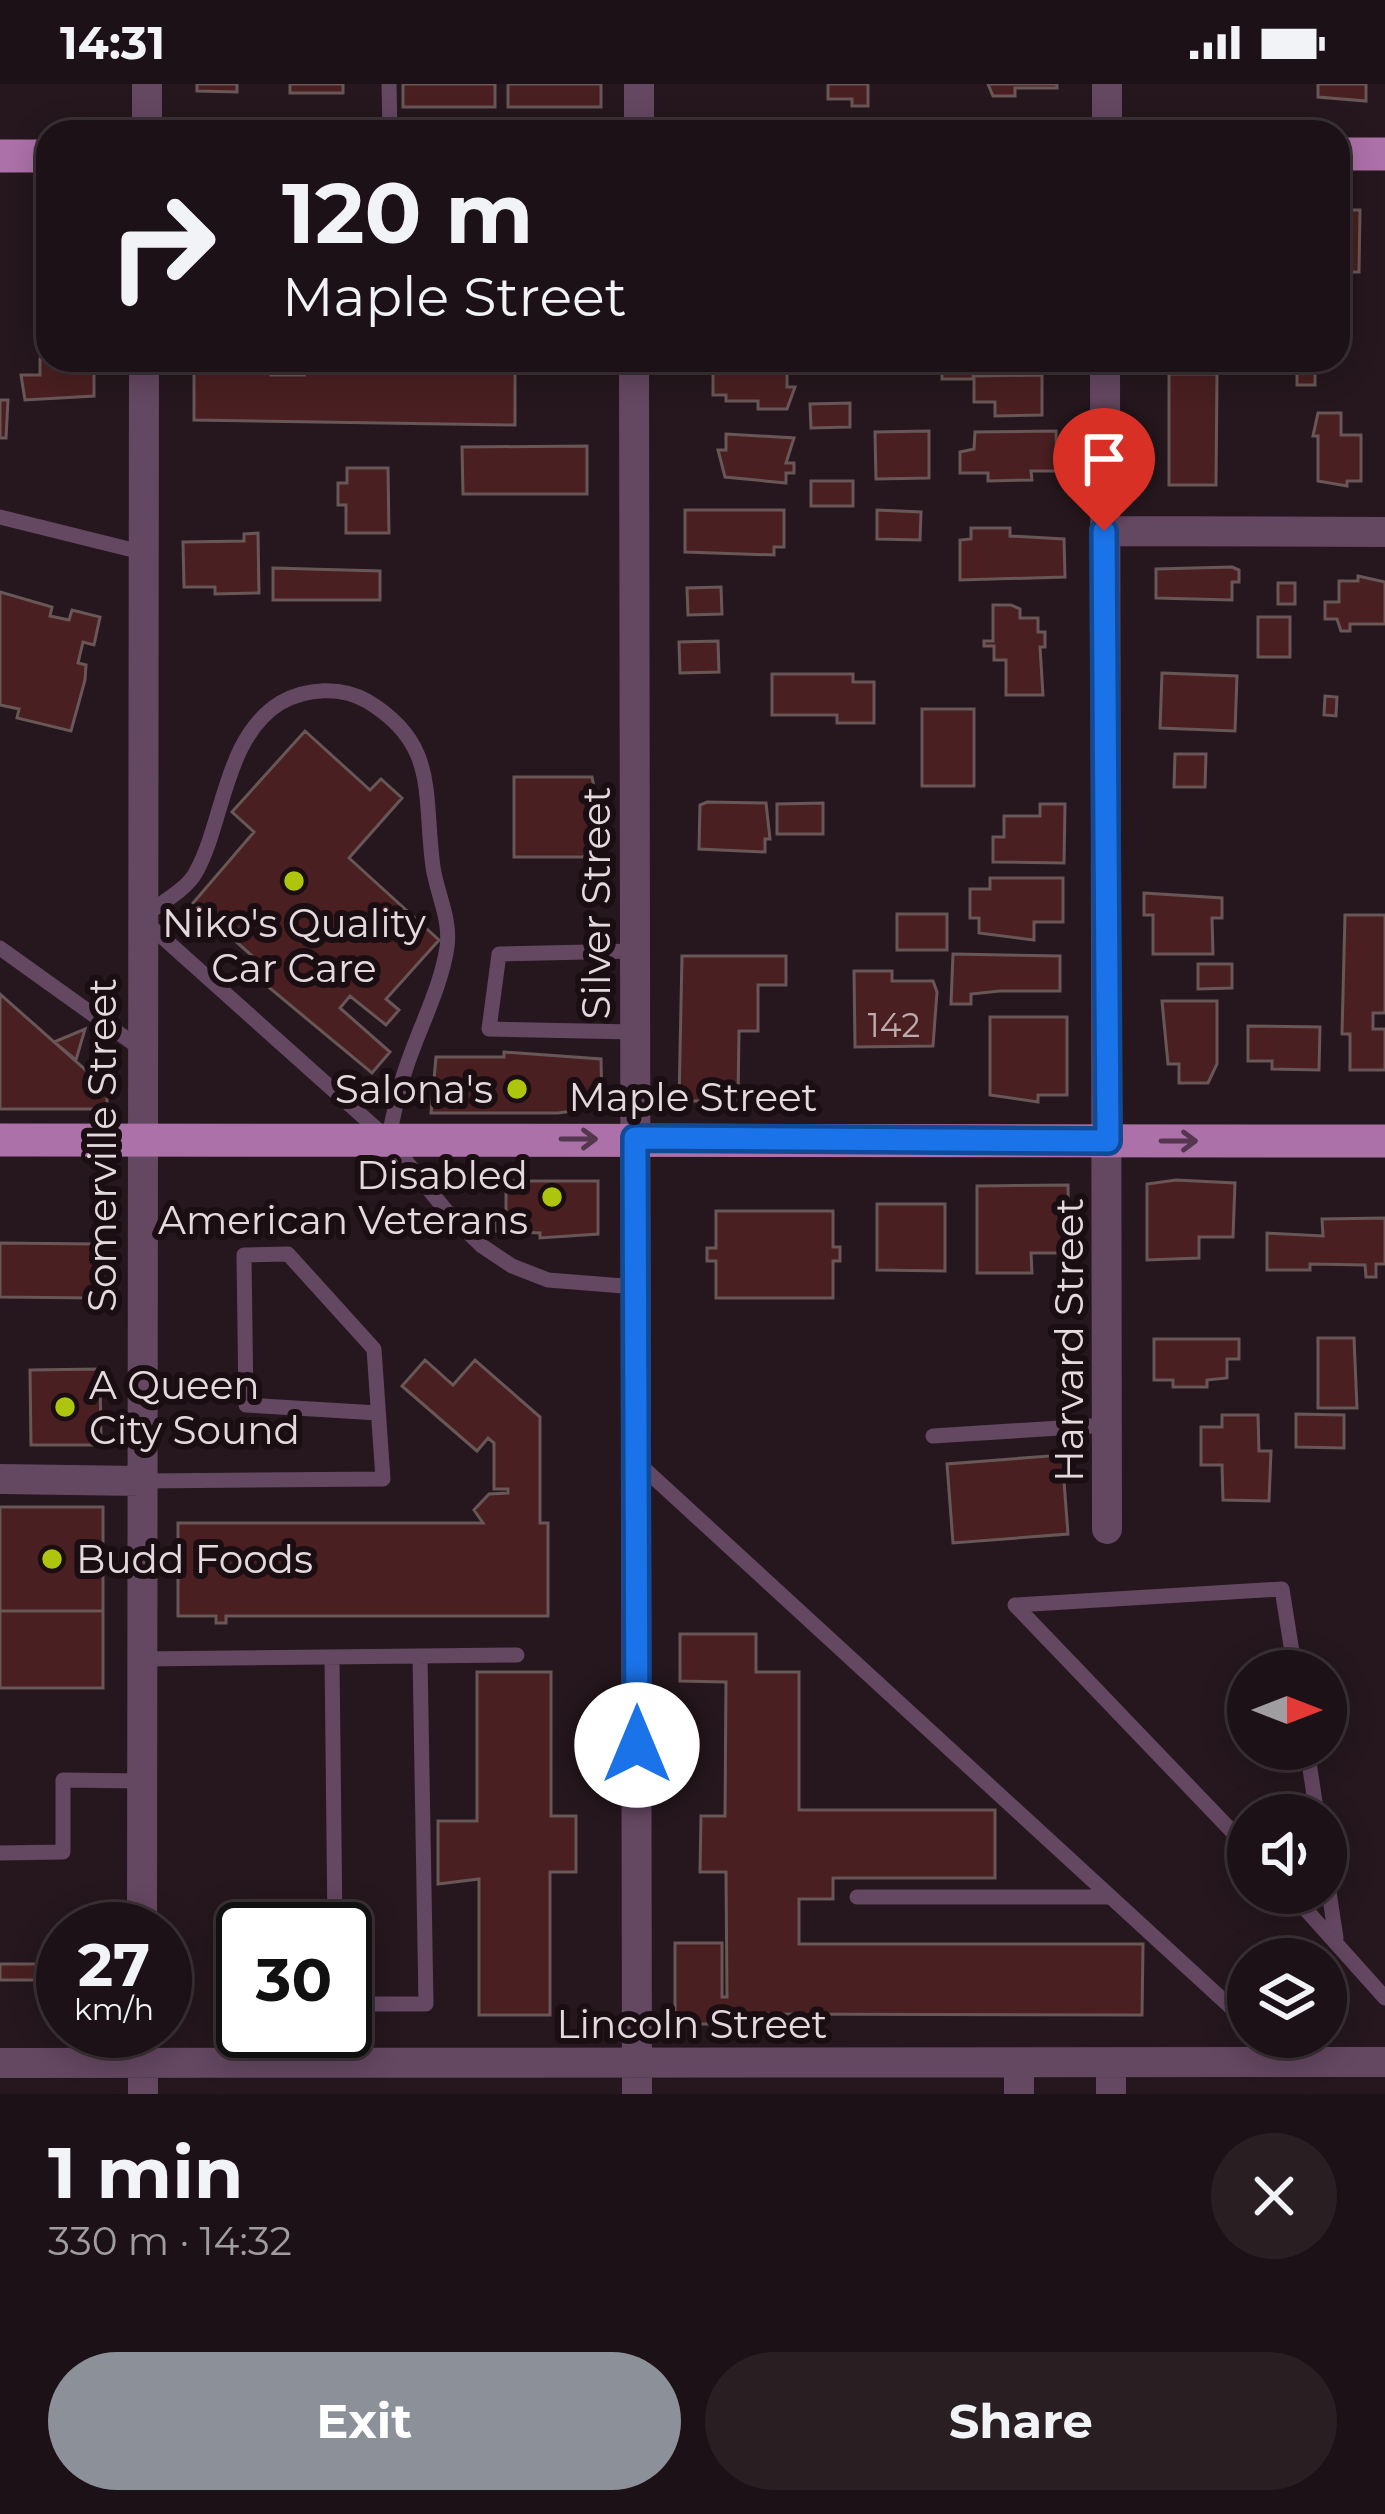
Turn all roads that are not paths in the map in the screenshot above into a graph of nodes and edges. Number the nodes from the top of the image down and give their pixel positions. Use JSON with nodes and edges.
{"nodes":[{"id":1,"x":147,"y":84,"type":"edge"},
{"id":2,"x":389,"y":84,"type":"edge"},
{"id":3,"x":639,"y":84,"type":"edge"},
{"id":4,"x":1107,"y":84,"type":"edge"},
{"id":5,"x":147,"y":120,"type":"edge"},
{"id":6,"x":390,"y":120,"type":"edge"},
{"id":7,"x":639,"y":120,"type":"edge"},
{"id":8,"x":1106,"y":120,"type":"edge"},
{"id":9,"x":1350,"y":154,"type":"edge"},
{"id":10,"x":1385,"y":154,"type":"edge"},
{"id":11,"x":0,"y":156,"type":"edge"},
{"id":12,"x":36,"y":156,"type":"edge"},
{"id":13,"x":144,"y":372,"type":"edge"},
{"id":14,"x":634,"y":372,"type":"edge"},
{"id":15,"x":1105,"y":372,"type":"edge"},
{"id":16,"x":0,"y":518,"type":"edge"},
{"id":17,"x":1104,"y":531,"type":"junction"},
{"id":18,"x":1385,"y":532,"type":"edge"},
{"id":19,"x":140,"y":552,"type":"junction"},
{"id":20,"x":140,"y":918,"type":"junction"},
{"id":21,"x":0,"y":947,"type":"edge"},
{"id":22,"x":635,"y":952,"type":"junction"},
{"id":23,"x":635,"y":1032,"type":"junction"},
{"id":24,"x":140,"y":1049,"type":"junction"},
{"id":25,"x":635,"y":1138,"type":"junction"},
{"id":26,"x":388,"y":1139,"type":"junction"},
{"id":27,"x":0,"y":1140,"type":"edge"},
{"id":28,"x":1108,"y":1141,"type":"junction"},
{"id":29,"x":1385,"y":1141,"type":"edge"},
{"id":30,"x":142,"y":1142,"type":"junction"},
{"id":31,"x":636,"y":1287,"type":"junction"},
{"id":32,"x":378,"y":1413,"type":"junction"},
{"id":33,"x":1107,"y":1425,"type":"junction"},
{"id":34,"x":933,"y":1436,"type":"dead end"},
{"id":35,"x":636,"y":1461,"type":"junction"},
{"id":36,"x":0,"y":1479,"type":"edge"},
{"id":37,"x":140,"y":1481,"type":"junction"},
{"id":38,"x":1107,"y":1529,"type":"dead end"},
{"id":39,"x":1291,"y":1650,"type":"edge"},
{"id":40,"x":517,"y":1655,"type":"dead end"},
{"id":41,"x":420,"y":1656,"type":"junction"},
{"id":42,"x":332,"y":1657,"type":"junction"},
{"id":43,"x":141,"y":1659,"type":"junction"},
{"id":44,"x":142,"y":1781,"type":"junction"},
{"id":45,"x":1227,"y":1826,"type":"edge"},
{"id":46,"x":0,"y":1853,"type":"edge"},
{"id":47,"x":857,"y":1897,"type":"dead end"},
{"id":48,"x":1110,"y":1897,"type":"junction"},
{"id":49,"x":142,"y":1902,"type":"edge"},
{"id":50,"x":335,"y":1902,"type":"edge"},
{"id":51,"x":1311,"y":1914,"type":"edge"},
{"id":52,"x":1334,"y":1938,"type":"edge"},
{"id":53,"x":1347,"y":1953,"type":"edge"},
{"id":54,"x":1385,"y":1998,"type":"edge"},
{"id":55,"x":372,"y":2004,"type":"edge"},
{"id":56,"x":1227,"y":2004,"type":"edge"},
{"id":57,"x":1286,"y":2058,"type":"edge"},
{"id":58,"x":0,"y":2062,"type":"edge"},
{"id":59,"x":1290,"y":2062,"type":"junction"},
{"id":60,"x":1380,"y":2067,"type":"edge"},
{"id":61,"x":1019,"y":2078,"type":"edge"},
{"id":62,"x":1111,"y":2078,"type":"edge"},
{"id":63,"x":143,"y":2079,"type":"edge"},
{"id":64,"x":637,"y":2079,"type":"edge"}],
"edges":[{"from":1,"to":5,"type":"street"},
{"from":2,"to":6,"type":"lane"},
{"from":3,"to":7,"type":"street"},
{"from":4,"to":8,"type":"street"},
{"from":9,"to":10,"type":"main road"},
{"from":11,"to":12,"type":"main road"},
{"from":13,"to":19,"type":"street","name":"Somerville Street"},
{"from":14,"to":22,"type":"street","name":"Silver Street"},
{"from":15,"to":17,"type":"street","name":"Harvard Street"},
{"from":16,"to":19,"type":"lane"},
{"from":17,"to":18,"type":"street"},
{"from":17,"to":28,"type":"street","name":"Harvard Street"},
{"from":19,"to":20,"type":"street","name":"Somerville Street"},
{"from":20,"to":24,"type":"street","name":"Somerville Street"},
{"from":20,"to":26,"type":"lane"},
{"from":20,"to":26,"type":"lane"},
{"from":21,"to":24,"type":"lane"},
{"from":22,"to":23,"type":"street","name":"Silver Street"},
{"from":22,"to":23,"type":"lane"},
{"from":23,"to":25,"type":"street","name":"Silver Street"},
{"from":24,"to":30,"type":"street","name":"Somerville Street"},
{"from":26,"to":25,"type":"main road","name":"Maple Street","one_way":true},
{"from":25,"to":28,"type":"main road","name":"Maple Street"},
{"from":25,"to":31,"type":"street","name":"Silver Street"},
{"from":26,"to":30,"type":"main road","name":"Maple Street"},
{"from":26,"to":31,"type":"lane"},
{"from":27,"to":30,"type":"main road","name":"Maple Street"},
{"from":28,"to":29,"type":"main road","name":"Maple Street","one_way":true},
{"from":28,"to":33,"type":"street","name":"Harvard Street"},
{"from":30,"to":37,"type":"street","name":"Somerville Street"},
{"from":31,"to":35,"type":"street","name":"Silver Street"},
{"from":32,"to":32,"type":"lane"},
{"from":32,"to":37,"type":"lane"},
{"from":33,"to":34,"type":"lane"},
{"from":33,"to":38,"type":"street","name":"Harvard Street"},
{"from":35,"to":48,"type":"lane"},
{"from":35,"to":64,"type":"street","name":"Silver Street"},
{"from":36,"to":37,"type":"street"},
{"from":37,"to":43,"type":"street","name":"Somerville Street"},
{"from":39,"to":45,"type":"lane"},
{"from":40,"to":41,"type":"lane"},
{"from":41,"to":42,"type":"lane"},
{"from":41,"to":55,"type":"lane"},
{"from":42,"to":43,"type":"lane"},
{"from":42,"to":50,"type":"lane"},
{"from":43,"to":44,"type":"street","name":"Somerville Street"},
{"from":44,"to":46,"type":"lane"},
{"from":44,"to":49,"type":"street","name":"Somerville Street"},
{"from":47,"to":48,"type":"lane"},
{"from":48,"to":56,"type":"lane"},
{"from":51,"to":52,"type":"lane"},
{"from":53,"to":54,"type":"lane"},
{"from":57,"to":59,"type":"lane"},
{"from":58,"to":63,"type":"street","name":"Lincoln Street"},
{"from":59,"to":60,"type":"street","name":"Lincoln Street"},
{"from":59,"to":62,"type":"street","name":"Lincoln Street"},
{"from":61,"to":62,"type":"street","name":"Lincoln Street"},
{"from":61,"to":64,"type":"street","name":"Lincoln Street"},
{"from":63,"to":64,"type":"street","name":"Lincoln Street"}]}
